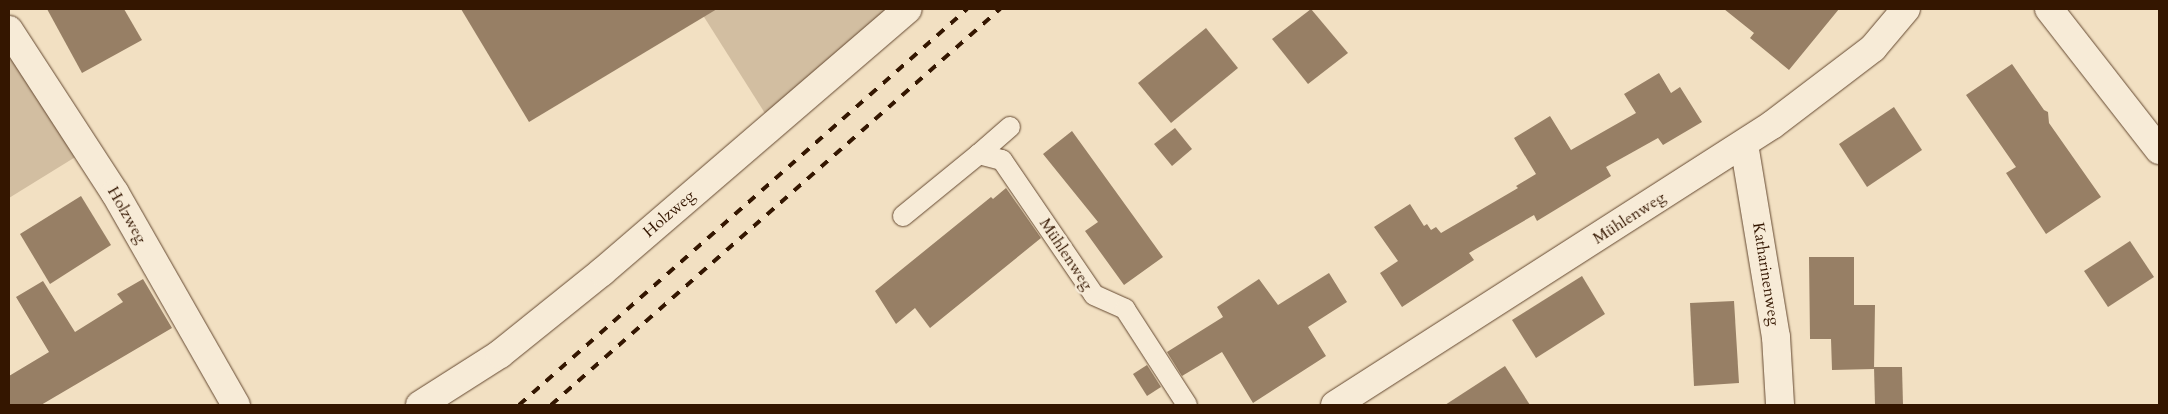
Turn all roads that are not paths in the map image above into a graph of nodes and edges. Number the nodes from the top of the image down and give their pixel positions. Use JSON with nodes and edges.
{"nodes":[{"id":1,"x":908,"y":9,"type":"edge"},
{"id":2,"x":1906,"y":9,"type":"edge"},
{"id":3,"x":2049,"y":9,"type":"edge"},
{"id":4,"x":9,"y":30,"type":"edge"},
{"id":5,"x":1010,"y":127,"type":"dead end"},
{"id":6,"x":1744,"y":144,"type":"junction"},
{"id":7,"x":2159,"y":150,"type":"edge"},
{"id":8,"x":979,"y":154,"type":"junction"},
{"id":9,"x":903,"y":216,"type":"dead end"},
{"id":10,"x":236,"y":405,"type":"edge"},
{"id":11,"x":420,"y":405,"type":"edge"},
{"id":12,"x":1187,"y":405,"type":"edge"},
{"id":13,"x":1336,"y":405,"type":"edge"},
{"id":14,"x":1780,"y":405,"type":"edge"}],
"edges":[{"from":1,"to":11,"type":"street","name":"Holzweg"},
{"from":2,"to":6,"type":"street","name":"Mühlenweg"},
{"from":3,"to":7,"type":"street"},
{"from":4,"to":10,"type":"street","name":"Holzweg"},
{"from":5,"to":8,"type":"lane"},
{"from":6,"to":13,"type":"street","name":"Mühlenweg"},
{"from":6,"to":14,"type":"street","name":"Katharinenweg"},
{"from":8,"to":9,"type":"lane"},
{"from":8,"to":12,"type":"lane","name":"Mühlenweg"}]}
